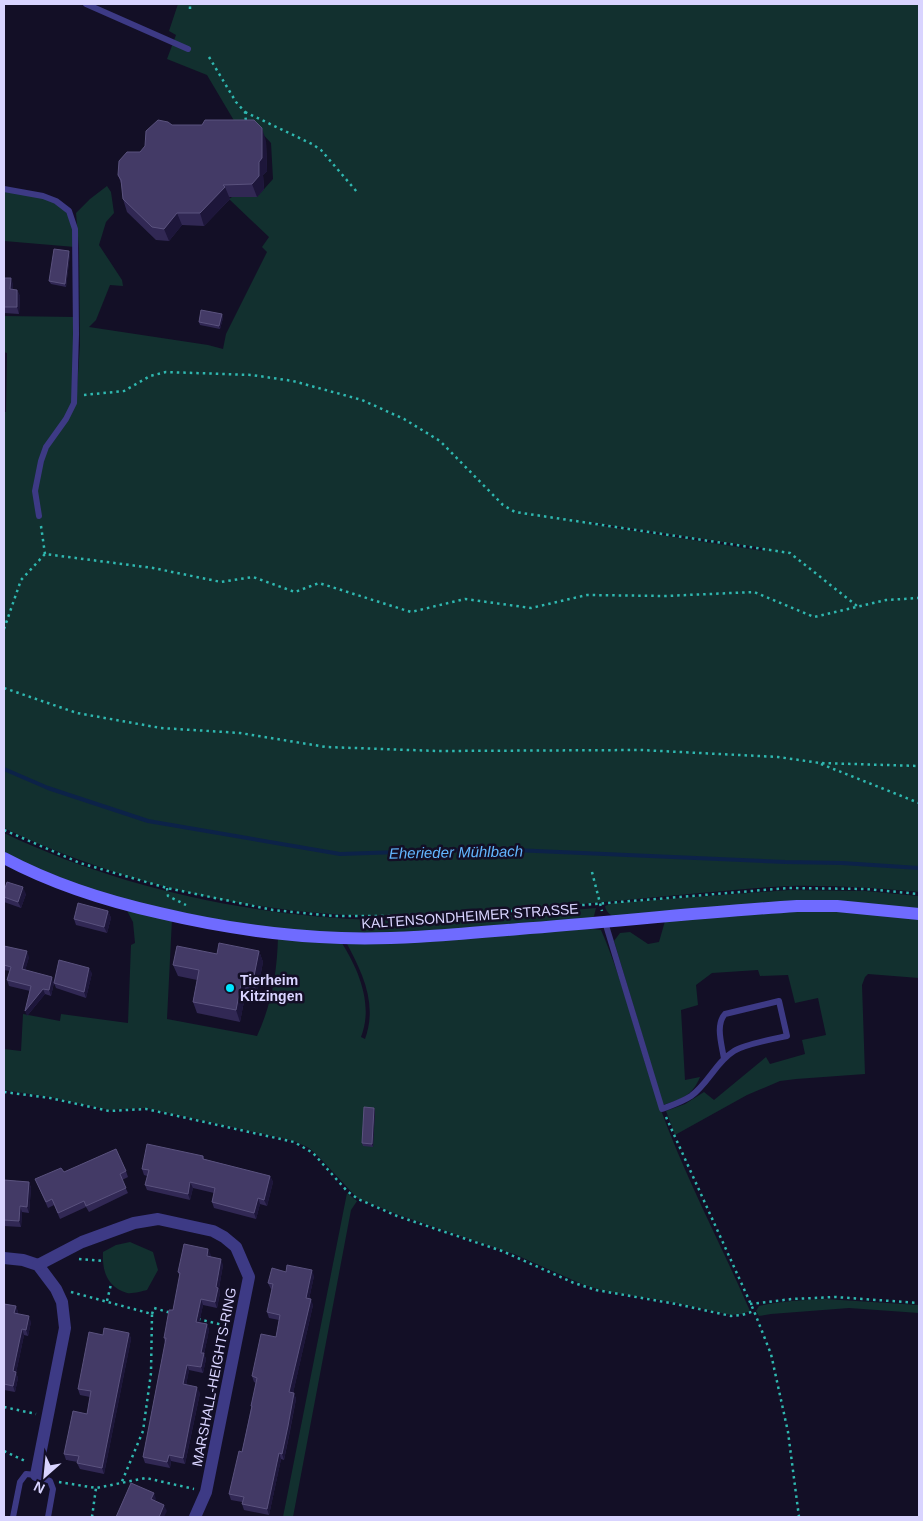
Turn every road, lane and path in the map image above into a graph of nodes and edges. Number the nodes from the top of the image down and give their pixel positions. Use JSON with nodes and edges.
{"nodes":[{"id":1,"x":86,"y":4,"type":"edge"},
{"id":2,"x":190,"y":4,"type":"edge"},
{"id":3,"x":190,"y":9,"type":"dead end"},
{"id":4,"x":188,"y":49,"type":"dead end"},
{"id":5,"x":209,"y":57,"type":"dead end"},
{"id":6,"x":245,"y":112,"type":"junction"},
{"id":7,"x":246,"y":125,"type":"edge"},
{"id":8,"x":4,"y":189,"type":"edge"},
{"id":9,"x":356,"y":192,"type":"dead end"},
{"id":10,"x":75,"y":395,"type":"junction"},
{"id":11,"x":39,"y":516,"type":"joint"},
{"id":12,"x":45,"y":554,"type":"junction"},
{"id":13,"x":919,"y":598,"type":"edge"},
{"id":14,"x":858,"y":606,"type":"junction"},
{"id":15,"x":4,"y":629,"type":"edge"},
{"id":16,"x":4,"y":688,"type":"edge"},
{"id":17,"x":820,"y":763,"type":"junction"},
{"id":18,"x":919,"y":766,"type":"edge"},
{"id":19,"x":919,"y":803,"type":"edge"},
{"id":20,"x":4,"y":830,"type":"edge"},
{"id":21,"x":4,"y":858,"type":"edge"},
{"id":22,"x":592,"y":872,"type":"dead end"},
{"id":23,"x":919,"y":894,"type":"edge"},
{"id":24,"x":600,"y":905,"type":"junction"},
{"id":25,"x":919,"y":914,"type":"edge"},
{"id":26,"x":605,"y":922,"type":"junction"},
{"id":27,"x":724,"y":1059,"type":"junction"},
{"id":28,"x":4,"y":1092,"type":"edge"},
{"id":29,"x":662,"y":1109,"type":"junction"},
{"id":30,"x":4,"y":1258,"type":"edge"},
{"id":31,"x":103,"y":1261,"type":"dead end"},
{"id":32,"x":71,"y":1262,"type":"dead end"},
{"id":33,"x":38,"y":1265,"type":"junction"},
{"id":34,"x":111,"y":1284,"type":"dead end"},
{"id":35,"x":56,"y":1289,"type":"junction"},
{"id":36,"x":107,"y":1301,"type":"junction"},
{"id":37,"x":919,"y":1303,"type":"edge"},
{"id":38,"x":750,"y":1304,"type":"junction"},
{"id":39,"x":754,"y":1311,"type":"junction"},
{"id":40,"x":173,"y":1313,"type":"edge"},
{"id":41,"x":152,"y":1314,"type":"junction"},
{"id":42,"x":191,"y":1318,"type":"edge"},
{"id":43,"x":238,"y":1329,"type":"junction"},
{"id":44,"x":4,"y":1407,"type":"edge"},
{"id":45,"x":47,"y":1416,"type":"junction"},
{"id":46,"x":4,"y":1450,"type":"edge"},
{"id":47,"x":36,"y":1471,"type":"junction"},
{"id":48,"x":58,"y":1482,"type":"dead end"},
{"id":49,"x":121,"y":1484,"type":"junction"},
{"id":50,"x":96,"y":1488,"type":"junction"},
{"id":51,"x":206,"y":1492,"type":"junction"},
{"id":52,"x":13,"y":1517,"type":"edge"},
{"id":53,"x":48,"y":1517,"type":"edge"},
{"id":54,"x":92,"y":1517,"type":"edge"},
{"id":55,"x":195,"y":1517,"type":"edge"},
{"id":56,"x":800,"y":1517,"type":"edge"}],
"edges":[{"from":1,"to":4,"type":"lane"},
{"from":2,"to":3,"type":"path"},
{"from":5,"to":6,"type":"path"},
{"from":6,"to":7,"type":"path"},
{"from":6,"to":9,"type":"path"},
{"from":8,"to":10,"type":"lane"},
{"from":10,"to":11,"type":"lane"},
{"from":10,"to":14,"type":"path"},
{"from":11,"to":12,"type":"path"},
{"from":12,"to":14,"type":"path"},
{"from":12,"to":15,"type":"path"},
{"from":13,"to":14,"type":"path"},
{"from":16,"to":17,"type":"path"},
{"from":17,"to":18,"type":"path"},
{"from":17,"to":19,"type":"path"},
{"from":20,"to":24,"type":"path"},
{"from":21,"to":26,"type":"main road","name":"KALTENSONDHEIMER STRASSE"},
{"from":22,"to":24,"type":"path"},
{"from":23,"to":24,"type":"path"},
{"from":24,"to":26,"type":"path"},
{"from":25,"to":26,"type":"main road","name":"KALTENSONDHEIMER STRASSE"},
{"from":26,"to":29,"type":"lane"},
{"from":27,"to":27,"type":"lane"},
{"from":27,"to":29,"type":"lane"},
{"from":28,"to":39,"type":"path"},
{"from":29,"to":38,"type":"path"},
{"from":30,"to":33,"type":"street"},
{"from":31,"to":32,"type":"path"},
{"from":33,"to":35,"type":"street"},
{"from":33,"to":43,"type":"street","name":"MARSHALL-HEIGHTS-RING"},
{"from":34,"to":36,"type":"path"},
{"from":35,"to":36,"type":"path"},
{"from":35,"to":45,"type":"street"},
{"from":36,"to":41,"type":"path"},
{"from":37,"to":38,"type":"path"},
{"from":38,"to":39,"type":"path"},
{"from":39,"to":56,"type":"path"},
{"from":40,"to":41,"type":"path"},
{"from":41,"to":49,"type":"path"},
{"from":42,"to":43,"type":"path"},
{"from":43,"to":51,"type":"street","name":"MARSHALL-HEIGHTS-RING"},
{"from":44,"to":45,"type":"path"},
{"from":45,"to":47,"type":"street"},
{"from":46,"to":47,"type":"path"},
{"from":47,"to":52,"type":"lane"},
{"from":47,"to":53,"type":"lane"},
{"from":48,"to":50,"type":"path"},
{"from":49,"to":50,"type":"path"},
{"from":49,"to":51,"type":"path"},
{"from":50,"to":54,"type":"path"},
{"from":51,"to":55,"type":"street","name":"MARSHALL-HEIGHTS-RING"}]}
